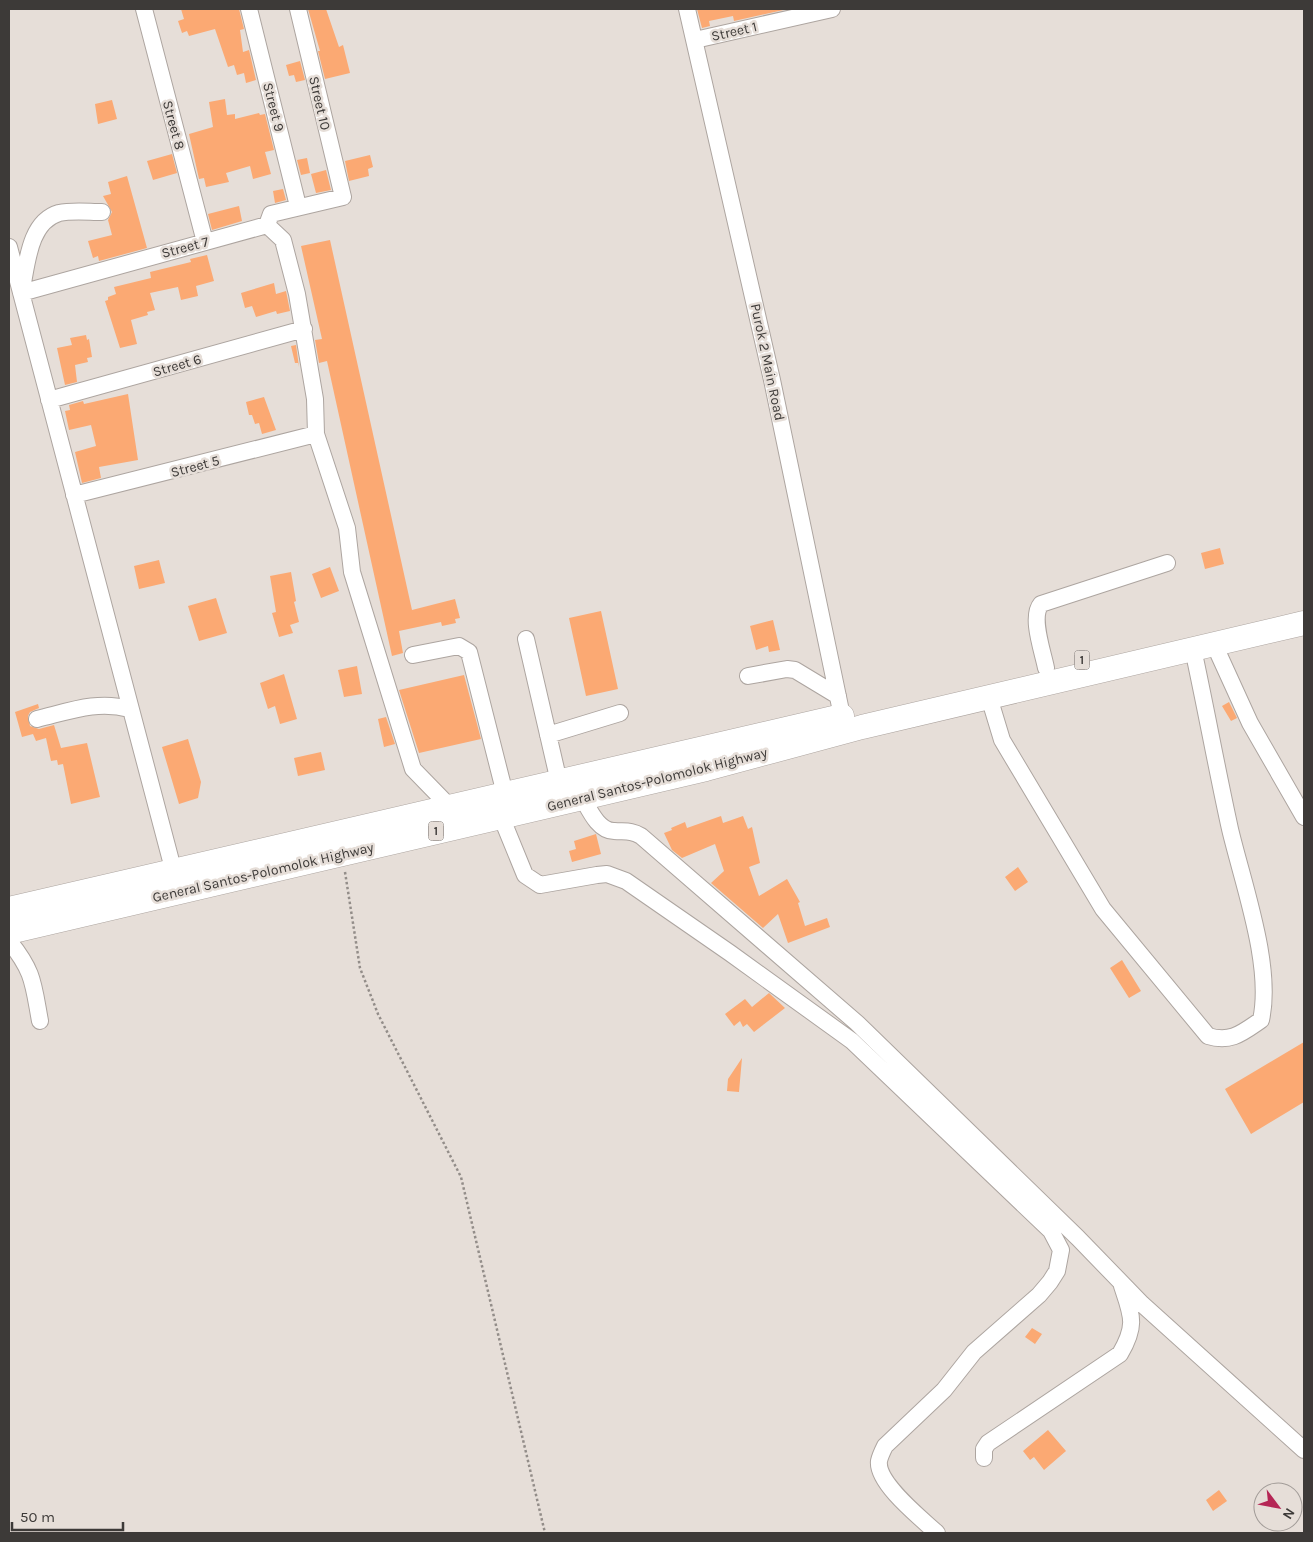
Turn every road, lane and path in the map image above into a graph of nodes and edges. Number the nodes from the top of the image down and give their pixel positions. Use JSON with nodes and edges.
{"nodes":[{"id":1,"x":144,"y":9,"type":"edge"},
{"id":2,"x":249,"y":9,"type":"edge"},
{"id":3,"x":298,"y":9,"type":"edge"},
{"id":4,"x":687,"y":9,"type":"edge"},
{"id":5,"x":832,"y":9,"type":"edge"},
{"id":6,"x":695,"y":40,"type":"junction"},
{"id":7,"x":343,"y":196,"type":"joint"},
{"id":8,"x":298,"y":206,"type":"junction"},
{"id":9,"x":102,"y":212,"type":"dead end"},
{"id":10,"x":267,"y":225,"type":"junction"},
{"id":11,"x":205,"y":242,"type":"junction"},
{"id":12,"x":9,"y":247,"type":"edge"},
{"id":13,"x":21,"y":293,"type":"junction"},
{"id":14,"x":304,"y":329,"type":"dead end"},
{"id":15,"x":49,"y":400,"type":"junction"},
{"id":16,"x":316,"y":434,"type":"junction"},
{"id":17,"x":74,"y":495,"type":"junction"},
{"id":18,"x":1167,"y":563,"type":"dead end"},
{"id":19,"x":1304,"y":608,"type":"edge"},
{"id":20,"x":1304,"y":623,"type":"edge"},
{"id":21,"x":526,"y":639,"type":"dead end"},
{"id":22,"x":1203,"y":647,"type":"junction"},
{"id":23,"x":413,"y":655,"type":"dead end"},
{"id":24,"x":1046,"y":668,"type":"junction"},
{"id":25,"x":748,"y":676,"type":"dead end"},
{"id":26,"x":989,"y":697,"type":"junction"},
{"id":27,"x":840,"y":706,"type":"junction"},
{"id":28,"x":130,"y":709,"type":"junction"},
{"id":29,"x":620,"y":713,"type":"dead end"},
{"id":30,"x":38,"y":719,"type":"dead end"},
{"id":31,"x":548,"y":734,"type":"junction"},
{"id":32,"x":560,"y":782,"type":"junction"},
{"id":33,"x":582,"y":798,"type":"junction"},
{"id":34,"x":500,"y":803,"type":"junction"},
{"id":35,"x":450,"y":807,"type":"junction"},
{"id":36,"x":1304,"y":817,"type":"edge"},
{"id":37,"x":342,"y":853,"type":"junction"},
{"id":38,"x":177,"y":881,"type":"junction"},
{"id":39,"x":9,"y":909,"type":"edge"},
{"id":40,"x":9,"y":932,"type":"edge"},
{"id":41,"x":9,"y":941,"type":"edge"},
{"id":42,"x":40,"y":1021,"type":"dead end"},
{"id":43,"x":1120,"y":1281,"type":"junction"},
{"id":44,"x":1304,"y":1450,"type":"edge"},
{"id":45,"x":984,"y":1458,"type":"dead end"},
{"id":46,"x":545,"y":1533,"type":"edge"},
{"id":47,"x":938,"y":1533,"type":"edge"}],
"edges":[{"from":1,"to":11,"type":"street","name":"Street 8"},
{"from":2,"to":8,"type":"street","name":"Street 9"},
{"from":3,"to":7,"type":"street","name":"Street 10"},
{"from":4,"to":6,"type":"street","name":"Purok 2 Main Road"},
{"from":5,"to":6,"type":"street","name":"Street 1"},
{"from":6,"to":27,"type":"street","name":"Purok 2 Main Road"},
{"from":7,"to":8,"type":"street","name":"Street 7"},
{"from":8,"to":10,"type":"street","name":"Street 7"},
{"from":9,"to":13,"type":"street"},
{"from":10,"to":11,"type":"street","name":"Street 7"},
{"from":10,"to":16,"type":"street"},
{"from":11,"to":13,"type":"street","name":"Street 7"},
{"from":12,"to":13,"type":"street"},
{"from":13,"to":15,"type":"street"},
{"from":14,"to":15,"type":"street","name":"Street 6"},
{"from":15,"to":17,"type":"street"},
{"from":16,"to":17,"type":"street","name":"Street 5"},
{"from":16,"to":35,"type":"street"},
{"from":17,"to":28,"type":"street"},
{"from":18,"to":24,"type":"street"},
{"from":19,"to":24,"type":"highway","number":"1"},
{"from":20,"to":22,"type":"highway","name":"General Santos-Polomolok Highway","number":"1"},
{"from":21,"to":31,"type":"street"},
{"from":22,"to":26,"type":"highway","name":"General Santos-Polomolok Highway","number":"1"},
{"from":22,"to":26,"type":"street"},
{"from":22,"to":36,"type":"street"},
{"from":23,"to":34,"type":"street"},
{"from":24,"to":27,"type":"highway","number":"1"},
{"from":25,"to":27,"type":"street"},
{"from":26,"to":33,"type":"highway","name":"General Santos-Polomolok Highway","number":"1"},
{"from":27,"to":32,"type":"highway","number":"1"},
{"from":28,"to":30,"type":"street"},
{"from":28,"to":38,"type":"street"},
{"from":29,"to":31,"type":"street"},
{"from":31,"to":32,"type":"street"},
{"from":32,"to":34,"type":"highway","number":"1"},
{"from":33,"to":34,"type":"highway","name":"General Santos-Polomolok Highway","number":"1"},
{"from":33,"to":43,"type":"street"},
{"from":34,"to":35,"type":"highway","number":"1"},
{"from":34,"to":37,"type":"highway","name":"General Santos-Polomolok Highway","number":"1"},
{"from":34,"to":47,"type":"street"},
{"from":35,"to":38,"type":"highway","number":"1"},
{"from":37,"to":38,"type":"highway","name":"General Santos-Polomolok Highway","number":"1"},
{"from":37,"to":46,"type":"path"},
{"from":38,"to":39,"type":"highway","number":"1"},
{"from":38,"to":40,"type":"highway","name":"General Santos-Polomolok Highway","number":"1"},
{"from":41,"to":42,"type":"street"},
{"from":43,"to":44,"type":"street"},
{"from":43,"to":45,"type":"street"}]}
